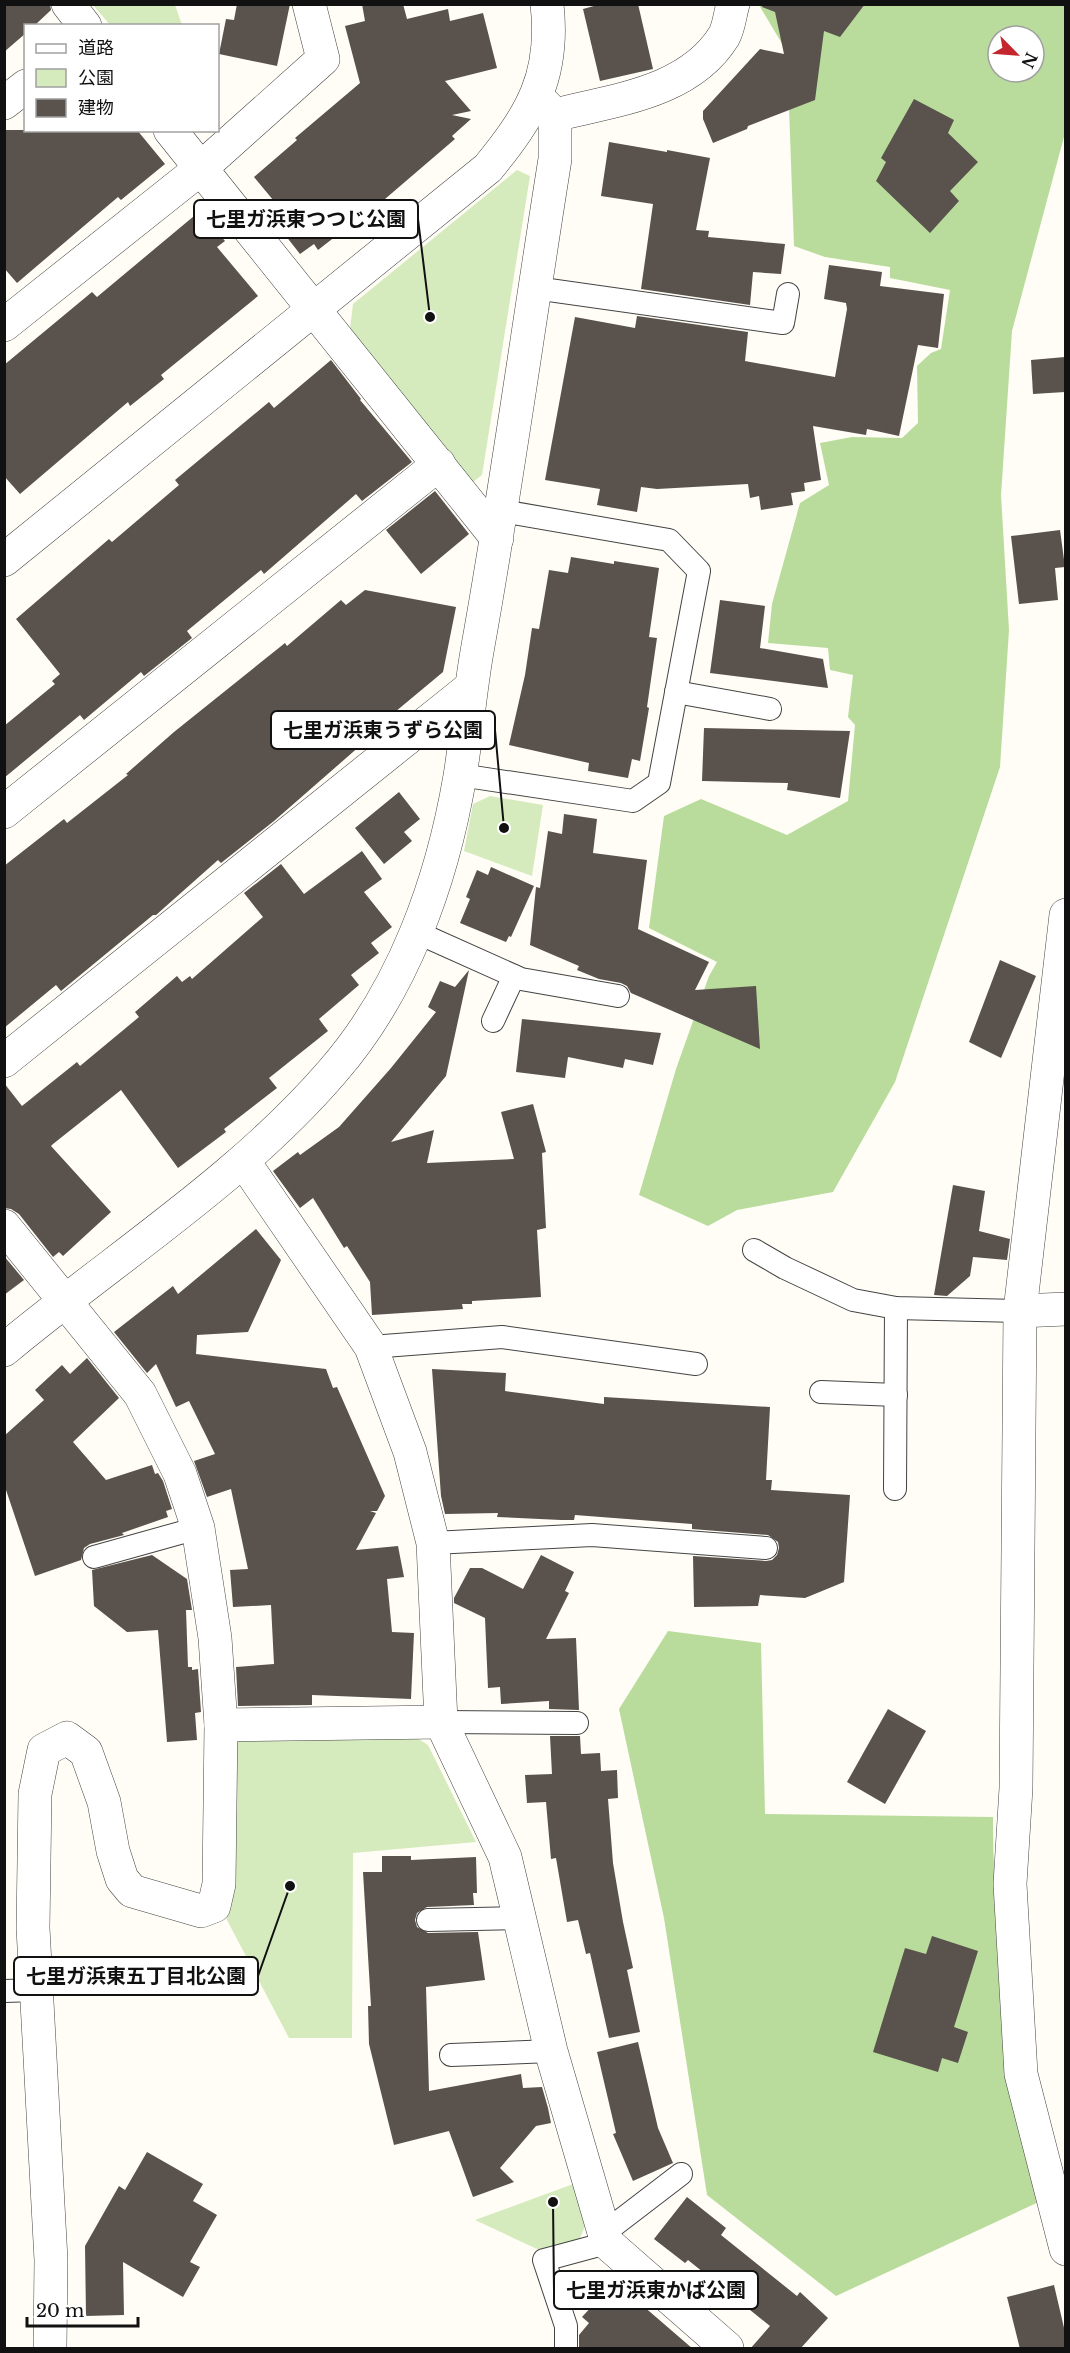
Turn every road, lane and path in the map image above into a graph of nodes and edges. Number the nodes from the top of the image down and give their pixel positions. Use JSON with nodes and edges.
{"nodes":[{"id":1,"x":68,"y":4,"type":"edge"},
{"id":2,"x":309,"y":4,"type":"edge"},
{"id":3,"x":547,"y":4,"type":"edge"},
{"id":4,"x":733,"y":4,"type":"edge"},
{"id":5,"x":83,"y":24,"type":"edge"},
{"id":6,"x":24,"y":88,"type":"edge"},
{"id":7,"x":4,"y":103,"type":"edge"},
{"id":8,"x":546,"y":106,"type":"junction"},
{"id":9,"x":172,"y":132,"type":"edge"},
{"id":10,"x":200,"y":169,"type":"junction"},
{"id":11,"x":535,"y":288,"type":"junction"},
{"id":12,"x":788,"y":294,"type":"dead end"},
{"id":13,"x":314,"y":309,"type":"junction"},
{"id":14,"x":4,"y":325,"type":"edge"},
{"id":15,"x":439,"y":464,"type":"junction"},
{"id":16,"x":500,"y":524,"type":"junction"},
{"id":17,"x":4,"y":560,"type":"edge"},
{"id":18,"x":470,"y":688,"type":"junction"},
{"id":19,"x":676,"y":692,"type":"junction"},
{"id":20,"x":770,"y":709,"type":"dead end"},
{"id":21,"x":460,"y":775,"type":"junction"},
{"id":22,"x":4,"y":812,"type":"edge"},
{"id":23,"x":1065,"y":915,"type":"edge"},
{"id":24,"x":416,"y":932,"type":"junction"},
{"id":25,"x":514,"y":976,"type":"junction"},
{"id":26,"x":618,"y":996,"type":"dead end"},
{"id":27,"x":493,"y":1021,"type":"dead end"},
{"id":28,"x":4,"y":1061,"type":"edge"},
{"id":29,"x":244,"y":1162,"type":"junction"},
{"id":30,"x":4,"y":1226,"type":"edge"},
{"id":31,"x":754,"y":1250,"type":"dead end"},
{"id":32,"x":64,"y":1300,"type":"junction"},
{"id":33,"x":896,"y":1308,"type":"junction"},
{"id":34,"x":1065,"y":1309,"type":"edge"},
{"id":35,"x":1020,"y":1311,"type":"junction"},
{"id":36,"x":371,"y":1347,"type":"junction"},
{"id":37,"x":4,"y":1350,"type":"edge"},
{"id":38,"x":696,"y":1364,"type":"dead end"},
{"id":39,"x":820,"y":1392,"type":"dead end"},
{"id":40,"x":896,"y":1395,"type":"junction"},
{"id":41,"x":895,"y":1489,"type":"dead end"},
{"id":42,"x":198,"y":1528,"type":"junction"},
{"id":43,"x":433,"y":1543,"type":"junction"},
{"id":44,"x":766,"y":1548,"type":"dead end"},
{"id":45,"x":94,"y":1557,"type":"dead end"},
{"id":46,"x":441,"y":1722,"type":"junction"},
{"id":47,"x":577,"y":1723,"type":"dead end"},
{"id":48,"x":221,"y":1725,"type":"junction"},
{"id":49,"x":519,"y":1918,"type":"junction"},
{"id":50,"x":428,"y":1920,"type":"dead end"},
{"id":51,"x":37,"y":1990,"type":"junction"},
{"id":52,"x":4,"y":1991,"type":"edge"},
{"id":53,"x":550,"y":2050,"type":"junction"},
{"id":54,"x":451,"y":2055,"type":"dead end"},
{"id":55,"x":681,"y":2174,"type":"dead end"},
{"id":56,"x":1058,"y":2189,"type":"edge"},
{"id":57,"x":605,"y":2238,"type":"junction"},
{"id":58,"x":1065,"y":2249,"type":"edge"},
{"id":59,"x":50,"y":2349,"type":"edge"},
{"id":60,"x":566,"y":2349,"type":"edge"},
{"id":61,"x":727,"y":2349,"type":"edge"}],
"edges":[{"from":1,"to":5,"type":"street"},
{"from":2,"to":10,"type":"street"},
{"from":3,"to":8,"type":"street"},
{"from":4,"to":8,"type":"street"},
{"from":6,"to":7,"type":"street"},
{"from":8,"to":11,"type":"street"},
{"from":8,"to":13,"type":"street"},
{"from":9,"to":10,"type":"street"},
{"from":10,"to":13,"type":"street"},
{"from":10,"to":14,"type":"street"},
{"from":11,"to":12,"type":"lane"},
{"from":11,"to":16,"type":"street"},
{"from":13,"to":15,"type":"street"},
{"from":13,"to":17,"type":"street"},
{"from":15,"to":16,"type":"street"},
{"from":15,"to":22,"type":"street"},
{"from":16,"to":18,"type":"street"},
{"from":16,"to":19,"type":"lane"},
{"from":18,"to":21,"type":"street"},
{"from":18,"to":28,"type":"street"},
{"from":19,"to":20,"type":"lane"},
{"from":19,"to":21,"type":"lane"},
{"from":21,"to":24,"type":"street"},
{"from":23,"to":35,"type":"street"},
{"from":24,"to":25,"type":"lane"},
{"from":24,"to":29,"type":"street"},
{"from":25,"to":26,"type":"lane"},
{"from":25,"to":27,"type":"lane"},
{"from":29,"to":32,"type":"street"},
{"from":29,"to":36,"type":"street"},
{"from":30,"to":32,"type":"street"},
{"from":31,"to":33,"type":"lane"},
{"from":32,"to":37,"type":"street"},
{"from":32,"to":42,"type":"street"},
{"from":33,"to":35,"type":"lane"},
{"from":33,"to":40,"type":"lane"},
{"from":34,"to":35,"type":"street"},
{"from":35,"to":56,"type":"street"},
{"from":36,"to":38,"type":"lane"},
{"from":36,"to":43,"type":"street"},
{"from":39,"to":40,"type":"lane"},
{"from":40,"to":41,"type":"lane"},
{"from":42,"to":45,"type":"lane"},
{"from":42,"to":48,"type":"street"},
{"from":43,"to":44,"type":"lane"},
{"from":43,"to":46,"type":"street"},
{"from":46,"to":47,"type":"lane"},
{"from":46,"to":48,"type":"street"},
{"from":46,"to":49,"type":"street"},
{"from":48,"to":51,"type":"street"},
{"from":49,"to":50,"type":"lane"},
{"from":49,"to":53,"type":"street"},
{"from":51,"to":52,"type":"lane"},
{"from":51,"to":59,"type":"street"},
{"from":53,"to":54,"type":"lane"},
{"from":53,"to":57,"type":"street"},
{"from":55,"to":57,"type":"lane"},
{"from":56,"to":58,"type":"street"},
{"from":57,"to":60,"type":"lane"},
{"from":57,"to":61,"type":"street"}]}
